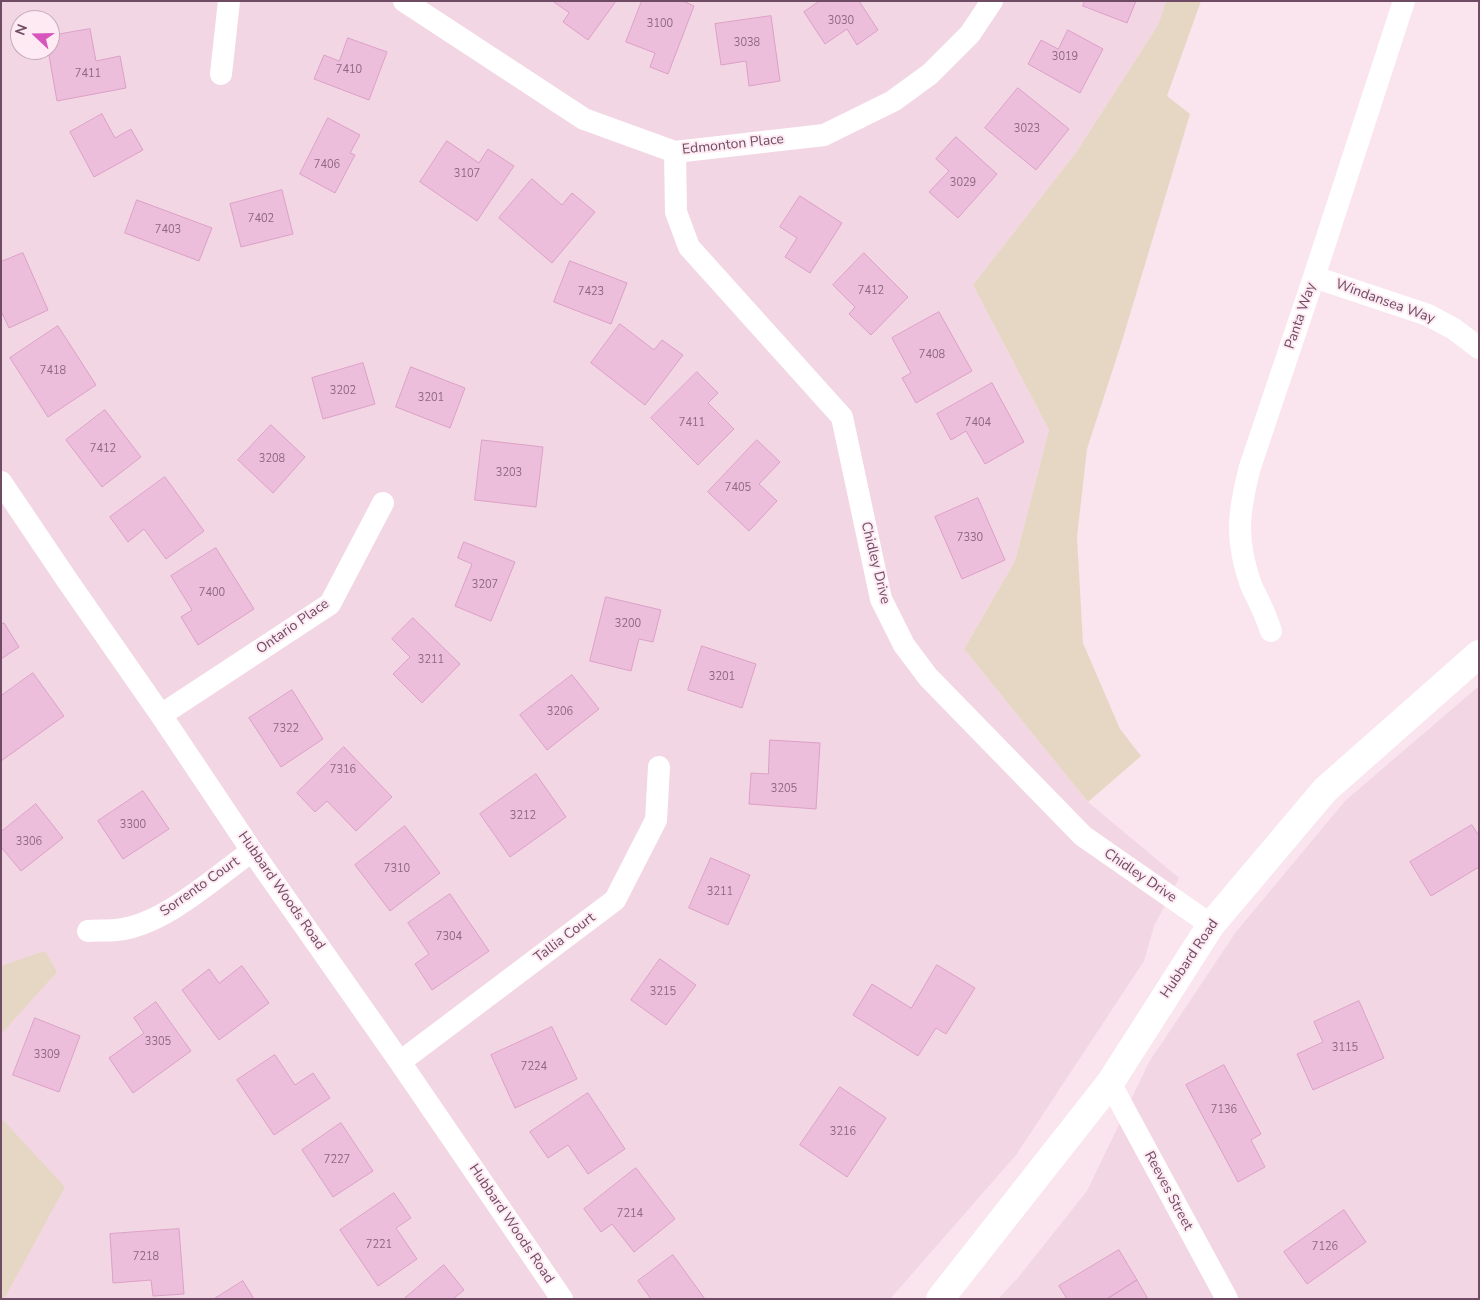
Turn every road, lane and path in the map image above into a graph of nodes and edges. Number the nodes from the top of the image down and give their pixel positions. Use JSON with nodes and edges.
{"nodes":[{"id":1,"x":229,"y":1,"type":"edge"},
{"id":2,"x":404,"y":1,"type":"edge"},
{"id":3,"x":992,"y":1,"type":"edge"},
{"id":4,"x":1404,"y":1,"type":"edge"},
{"id":5,"x":221,"y":74,"type":"dead end"},
{"id":6,"x":675,"y":152,"type":"junction"},
{"id":7,"x":1314,"y":277,"type":"junction"},
{"id":8,"x":1479,"y":348,"type":"edge"},
{"id":9,"x":1,"y":482,"type":"edge"},
{"id":10,"x":383,"y":503,"type":"dead end"},
{"id":11,"x":1271,"y":632,"type":"dead end"},
{"id":12,"x":1478,"y":656,"type":"edge"},
{"id":13,"x":161,"y":715,"type":"junction"},
{"id":14,"x":659,"y":767,"type":"dead end"},
{"id":15,"x":252,"y":851,"type":"junction"},
{"id":16,"x":1212,"y":924,"type":"junction"},
{"id":17,"x":88,"y":930,"type":"dead end"},
{"id":18,"x":400,"y":1062,"type":"junction"},
{"id":19,"x":1110,"y":1083,"type":"junction"},
{"id":20,"x":562,"y":1299,"type":"edge"},
{"id":21,"x":940,"y":1299,"type":"edge"},
{"id":22,"x":1227,"y":1299,"type":"edge"}],
"edges":[{"from":1,"to":5,"type":"street"},
{"from":2,"to":6,"type":"street","name":"Edmonton Place"},
{"from":3,"to":6,"type":"street","name":"Edmonton Place"},
{"from":4,"to":7,"type":"street","name":"Panta Way"},
{"from":6,"to":16,"type":"street","name":"Chidley Drive"},
{"from":7,"to":8,"type":"street","name":"Windansea Way"},
{"from":7,"to":11,"type":"street","name":"Panta Way"},
{"from":9,"to":13,"type":"street","name":"Hubbard Woods Road"},
{"from":10,"to":13,"type":"street","name":"Ontario Place"},
{"from":12,"to":16,"type":"main road","name":"Hubbard Road"},
{"from":13,"to":15,"type":"street","name":"Hubbard Woods Road"},
{"from":14,"to":18,"type":"street","name":"Tallia Court"},
{"from":15,"to":17,"type":"street","name":"Sorrento Court"},
{"from":15,"to":18,"type":"street","name":"Hubbard Woods Road"},
{"from":16,"to":19,"type":"main road","name":"Hubbard Road"},
{"from":18,"to":20,"type":"street","name":"Hubbard Woods Road"},
{"from":19,"to":21,"type":"main road","name":"Hubbard Road"},
{"from":19,"to":22,"type":"street","name":"Reeves Street"}]}
